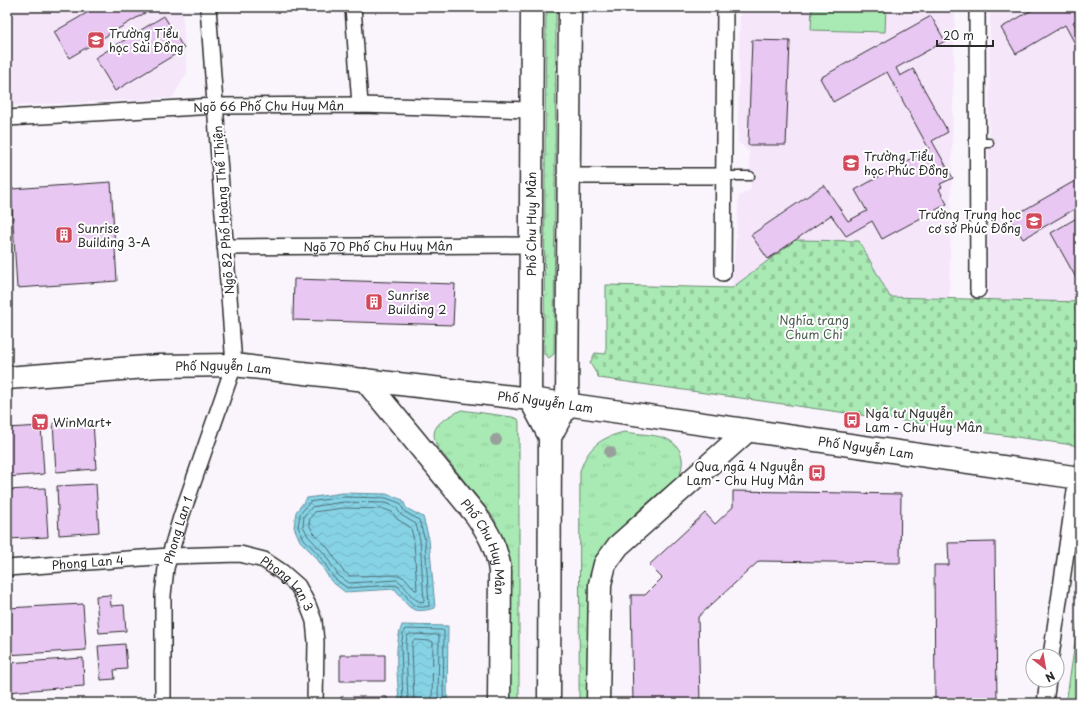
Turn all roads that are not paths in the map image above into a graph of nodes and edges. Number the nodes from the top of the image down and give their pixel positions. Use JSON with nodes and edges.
{"nodes":[{"id":1,"x":208,"y":7,"type":"edge"},
{"id":2,"x":353,"y":7,"type":"edge"},
{"id":3,"x":532,"y":7,"type":"edge"},
{"id":4,"x":570,"y":7,"type":"edge"},
{"id":5,"x":725,"y":7,"type":"edge"},
{"id":6,"x":977,"y":7,"type":"edge"},
{"id":7,"x":360,"y":105,"type":"junction"},
{"id":8,"x":215,"y":106,"type":"junction"},
{"id":9,"x":531,"y":110,"type":"junction"},
{"id":10,"x":7,"y":118,"type":"edge"},
{"id":11,"x":569,"y":176,"type":"junction"},
{"id":12,"x":723,"y":176,"type":"junction"},
{"id":13,"x":750,"y":176,"type":"dead end"},
{"id":14,"x":530,"y":244,"type":"junction"},
{"id":15,"x":225,"y":247,"type":"junction"},
{"id":16,"x":723,"y":273,"type":"dead end"},
{"id":17,"x":978,"y":290,"type":"dead end"},
{"id":18,"x":234,"y":365,"type":"junction"},
{"id":19,"x":7,"y":378,"type":"edge"},
{"id":20,"x":365,"y":380,"type":"junction"},
{"id":21,"x":530,"y":399,"type":"junction"},
{"id":22,"x":567,"y":405,"type":"junction"},
{"id":23,"x":747,"y":431,"type":"junction"},
{"id":24,"x":550,"y":437,"type":"junction"},
{"id":25,"x":1079,"y":478,"type":"edge"},
{"id":26,"x":169,"y":556,"type":"junction"},
{"id":27,"x":7,"y":568,"type":"edge"},
{"id":28,"x":1052,"y":648,"type":"edge"},
{"id":29,"x":1047,"y":688,"type":"edge"},
{"id":30,"x":163,"y":703,"type":"edge"},
{"id":31,"x":315,"y":703,"type":"edge"},
{"id":32,"x":499,"y":703,"type":"edge"},
{"id":33,"x":549,"y":703,"type":"edge"},
{"id":34,"x":598,"y":703,"type":"edge"},
{"id":35,"x":1044,"y":703,"type":"edge"}],
"edges":[{"from":1,"to":8,"type":"street","name":"Ngõ 82 Phố Hoàng Thế Thiện"},
{"from":2,"to":7,"type":"street"},
{"from":3,"to":9,"type":"main road","name":"Phố Chu Huy Mân"},
{"from":4,"to":11,"type":"main road","name":"Phố Chu Huy Mân"},
{"from":5,"to":12,"type":"street"},
{"from":6,"to":17,"type":"street"},
{"from":7,"to":8,"type":"street","name":"Ngõ 66 Phố Chu Huy Mân"},
{"from":7,"to":9,"type":"street","name":"Ngõ 66 Phố Chu Huy Mân"},
{"from":8,"to":10,"type":"street","name":"Ngõ 66 Phố Chu Huy Mân"},
{"from":8,"to":15,"type":"street","name":"Ngõ 82 Phố Hoàng Thế Thiện"},
{"from":9,"to":14,"type":"main road","name":"Phố Chu Huy Mân"},
{"from":11,"to":12,"type":"street"},
{"from":11,"to":22,"type":"main road","name":"Phố Chu Huy Mân"},
{"from":12,"to":13,"type":"lane"},
{"from":12,"to":16,"type":"street"},
{"from":14,"to":15,"type":"street","name":"Ngõ 70 Phố Chu Huy Mân"},
{"from":14,"to":21,"type":"main road","name":"Phố Chu Huy Mân"},
{"from":15,"to":18,"type":"street","name":"Ngõ 82 Phố Hoàng Thế Thiện"},
{"from":18,"to":19,"type":"main road","name":"Phố Nguyễn Lam"},
{"from":18,"to":20,"type":"main road","name":"Phố Nguyễn Lam"},
{"from":18,"to":26,"type":"street","name":"Phong Lan 1"},
{"from":20,"to":21,"type":"main road","name":"Phố Nguyễn Lam"},
{"from":20,"to":32,"type":"main road","name":"Phố Chu Huy Mân"},
{"from":21,"to":22,"type":"main road","name":"Phố Nguyễn Lam"},
{"from":21,"to":24,"type":"main road","name":"Phố Chu Huy Mân"},
{"from":22,"to":23,"type":"main road","name":"Phố Nguyễn Lam"},
{"from":22,"to":24,"type":"main road","name":"Phố Chu Huy Mân"},
{"from":23,"to":25,"type":"main road","name":"Phố Nguyễn Lam"},
{"from":23,"to":34,"type":"main road"},
{"from":24,"to":33,"type":"main road","name":"Phố Chu Huy Mân"},
{"from":25,"to":28,"type":"street"},
{"from":26,"to":27,"type":"street","name":"Phong Lan 4"},
{"from":26,"to":30,"type":"street","name":"Phong Lan 1"},
{"from":26,"to":31,"type":"street","name":"Phong Lan 3"},
{"from":29,"to":35,"type":"street"}]}
